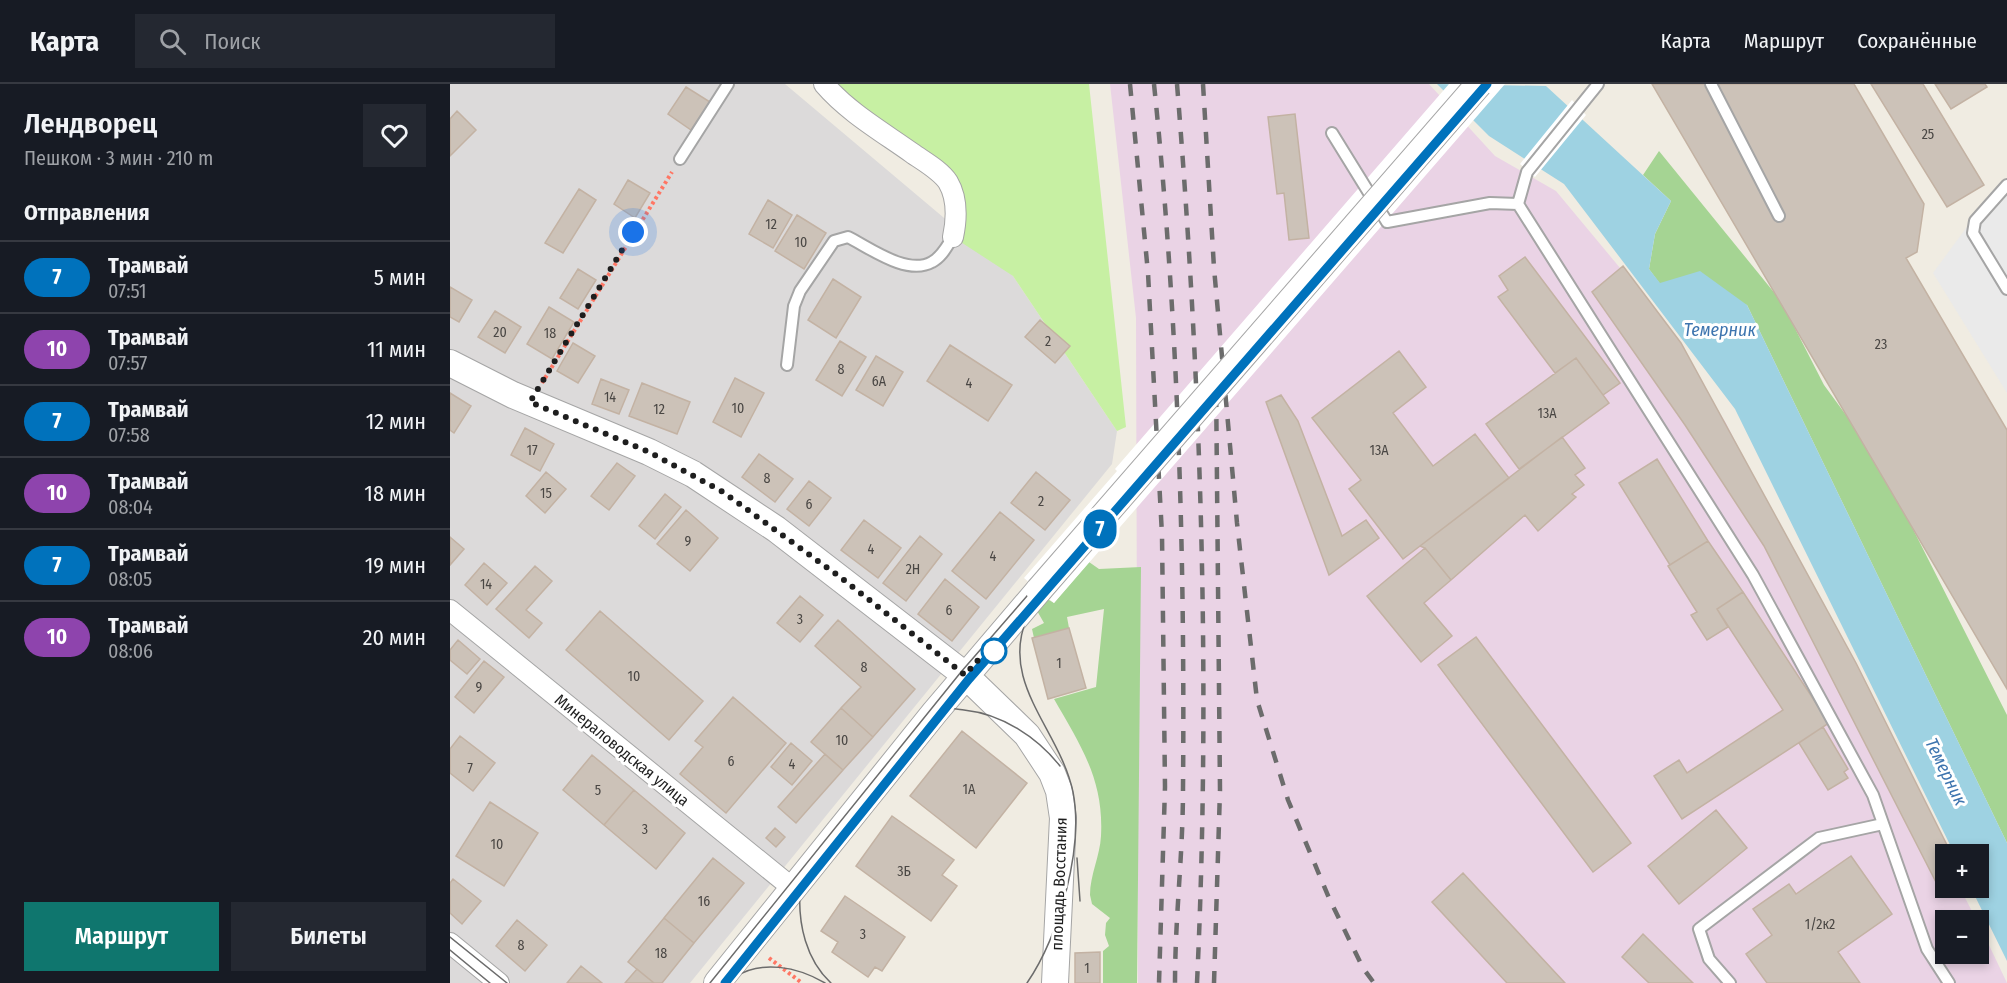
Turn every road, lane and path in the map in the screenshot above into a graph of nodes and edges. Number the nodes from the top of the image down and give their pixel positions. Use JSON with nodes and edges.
{"nodes":[{"id":1,"x":728,"y":84,"type":"edge"},
{"id":2,"x":824,"y":84,"type":"edge"},
{"id":3,"x":1479,"y":84,"type":"edge"},
{"id":4,"x":1598,"y":84,"type":"edge"},
{"id":5,"x":1711,"y":84,"type":"edge"},
{"id":6,"x":1332,"y":133,"type":"dead end"},
{"id":7,"x":680,"y":159,"type":"joint"},
{"id":8,"x":2007,"y":184,"type":"edge"},
{"id":9,"x":1518,"y":204,"type":"junction"},
{"id":10,"x":1779,"y":216,"type":"dead end"},
{"id":11,"x":953,"y":237,"type":"joint"},
{"id":12,"x":2007,"y":289,"type":"edge"},
{"id":13,"x":450,"y":363,"type":"edge"},
{"id":14,"x":787,"y":365,"type":"dead end"},
{"id":15,"x":530,"y":402,"type":"junction"},
{"id":16,"x":450,"y":610,"type":"edge"},
{"id":17,"x":965,"y":675,"type":"junction"},
{"id":18,"x":1883,"y":824,"type":"junction"},
{"id":19,"x":795,"y":890,"type":"junction"},
{"id":20,"x":450,"y":943,"type":"edge"},
{"id":21,"x":751,"y":944,"type":"junction"},
{"id":22,"x":499,"y":983,"type":"edge"},
{"id":23,"x":717,"y":983,"type":"edge"},
{"id":24,"x":802,"y":983,"type":"edge"},
{"id":25,"x":1054,"y":983,"type":"edge"},
{"id":26,"x":1730,"y":983,"type":"edge"},
{"id":27,"x":1949,"y":983,"type":"edge"}],
"edges":[{"from":1,"to":7,"type":"lane"},
{"from":2,"to":11,"type":"street"},
{"from":3,"to":17,"type":"street","bridge":true},
{"from":4,"to":9,"type":"lane"},
{"from":5,"to":10,"type":"lane"},
{"from":6,"to":9,"type":"lane"},
{"from":7,"to":15,"type":"path"},
{"from":8,"to":12,"type":"lane"},
{"from":9,"to":18,"type":"lane"},
{"from":11,"to":14,"type":"lane"},
{"from":13,"to":15,"type":"street","name":"площадь Восстания"},
{"from":15,"to":17,"type":"street","name":"площадь Восстания"},
{"from":16,"to":19,"type":"street","name":"Минераловодская улица"},
{"from":17,"to":19,"type":"street"},
{"from":17,"to":25,"type":"street","name":"площадь Восстания"},
{"from":18,"to":26,"type":"lane"},
{"from":18,"to":27,"type":"lane"},
{"from":19,"to":21,"type":"street"},
{"from":20,"to":22,"type":"street"},
{"from":21,"to":23,"type":"street"},
{"from":21,"to":24,"type":"path"}]}
